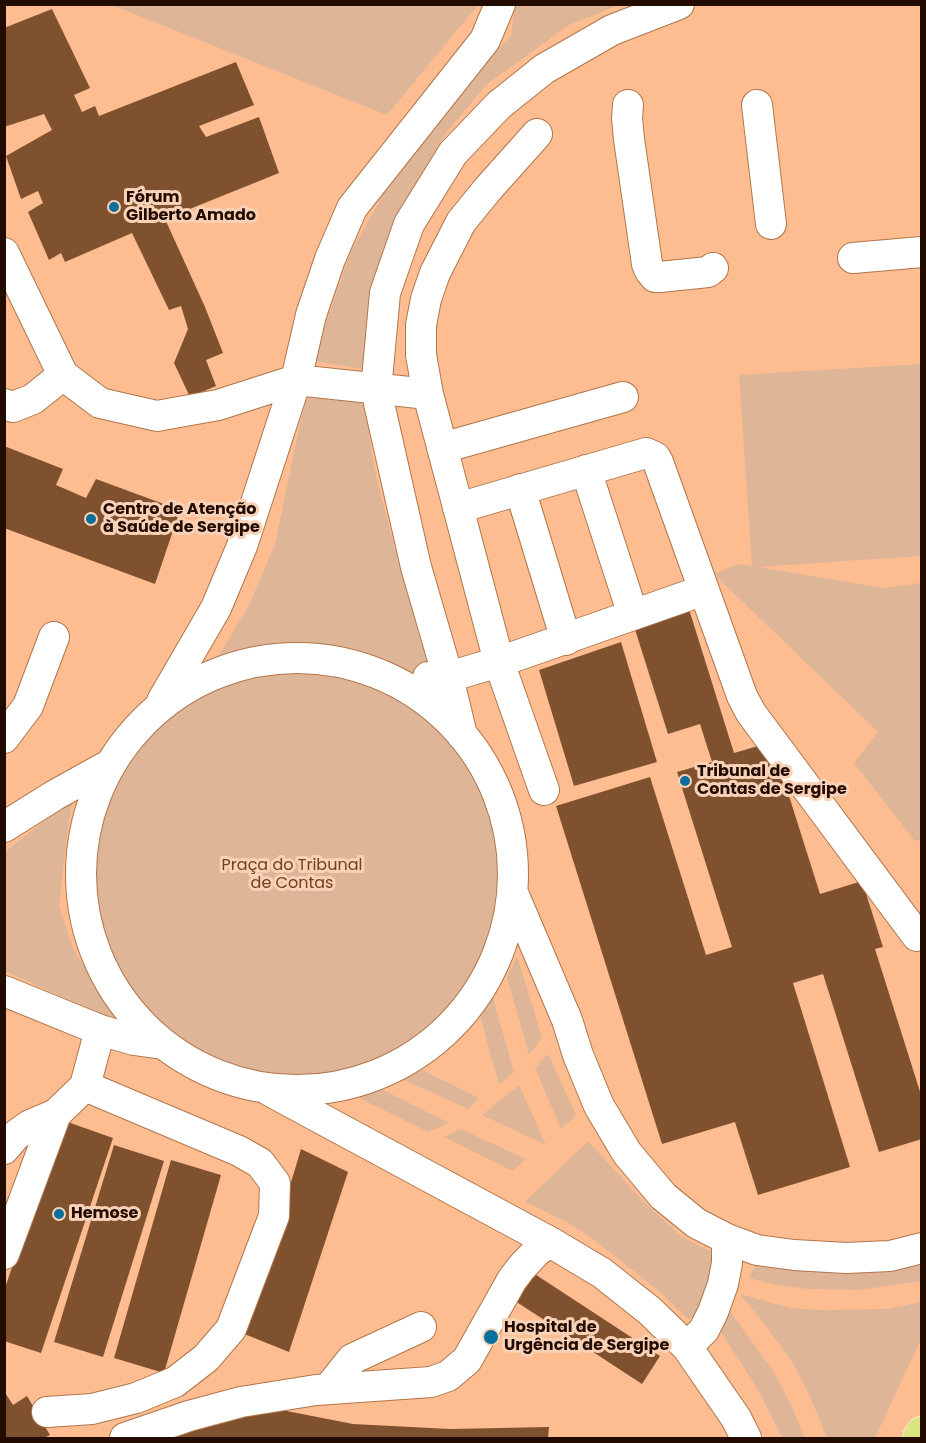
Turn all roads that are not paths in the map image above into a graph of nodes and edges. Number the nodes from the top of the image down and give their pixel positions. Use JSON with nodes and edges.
{"nodes":[{"id":1,"x":500,"y":4,"type":"edge"},
{"id":2,"x":679,"y":4,"type":"edge"},
{"id":3,"x":628,"y":105,"type":"dead end"},
{"id":4,"x":757,"y":105,"type":"dead end"},
{"id":5,"x":537,"y":134,"type":"dead end"},
{"id":6,"x":771,"y":224,"type":"dead end"},
{"id":7,"x":921,"y":252,"type":"edge"},
{"id":8,"x":4,"y":253,"type":"edge"},
{"id":9,"x":854,"y":258,"type":"dead end"},
{"id":10,"x":713,"y":268,"type":"dead end"},
{"id":11,"x":63,"y":375,"type":"junction"},
{"id":12,"x":296,"y":380,"type":"junction"},
{"id":13,"x":376,"y":390,"type":"junction"},
{"id":14,"x":428,"y":394,"type":"junction"},
{"id":15,"x":623,"y":397,"type":"dead end"},
{"id":16,"x":4,"y":404,"type":"edge"},
{"id":17,"x":442,"y":448,"type":"junction"},
{"id":18,"x":586,"y":470,"type":"junction"},
{"id":19,"x":520,"y":489,"type":"junction"},
{"id":20,"x":458,"y":508,"type":"junction"},
{"id":21,"x":704,"y":590,"type":"junction"},
{"id":22,"x":633,"y":615,"type":"junction"},
{"id":23,"x":54,"y":637,"type":"dead end"},
{"id":24,"x":566,"y":640,"type":"junction"},
{"id":25,"x":499,"y":662,"type":"junction"},
{"id":26,"x":377,"y":676,"type":"junction"},
{"id":27,"x":448,"y":677,"type":"junction"},
{"id":28,"x":160,"y":705,"type":"junction"},
{"id":29,"x":462,"y":735,"type":"junction"},
{"id":30,"x":4,"y":738,"type":"edge"},
{"id":31,"x":109,"y":765,"type":"junction"},
{"id":32,"x":544,"y":790,"type":"dead end"},
{"id":33,"x":4,"y":827,"type":"edge"},
{"id":34,"x":513,"y":893,"type":"junction"},
{"id":35,"x":917,"y":936,"type":"dead end"},
{"id":36,"x":4,"y":991,"type":"edge"},
{"id":37,"x":100,"y":1030,"type":"junction"},
{"id":38,"x":163,"y":1044,"type":"junction"},
{"id":39,"x":85,"y":1086,"type":"junction"},
{"id":40,"x":264,"y":1088,"type":"junction"},
{"id":41,"x":56,"y":1114,"type":"junction"},
{"id":42,"x":4,"y":1149,"type":"edge"},
{"id":43,"x":727,"y":1239,"type":"junction"},
{"id":44,"x":550,"y":1242,"type":"junction"},
{"id":45,"x":921,"y":1248,"type":"edge"},
{"id":46,"x":4,"y":1254,"type":"edge"},
{"id":47,"x":421,"y":1327,"type":"dead end"},
{"id":48,"x":687,"y":1347,"type":"junction"},
{"id":49,"x":328,"y":1389,"type":"junction"},
{"id":50,"x":47,"y":1412,"type":"dead end"},
{"id":51,"x":921,"y":1433,"type":"edge"},
{"id":52,"x":125,"y":1438,"type":"edge"},
{"id":53,"x":746,"y":1438,"type":"edge"},
{"id":54,"x":919,"y":1438,"type":"edge"}],
"edges":[{"from":1,"to":12,"type":"street"},
{"from":2,"to":13,"type":"street"},
{"from":3,"to":10,"type":"street"},
{"from":4,"to":6,"type":"street"},
{"from":5,"to":14,"type":"street"},
{"from":7,"to":9,"type":"street"},
{"from":8,"to":11,"type":"street"},
{"from":11,"to":12,"type":"street"},
{"from":11,"to":16,"type":"street"},
{"from":12,"to":13,"type":"street"},
{"from":12,"to":28,"type":"street"},
{"from":13,"to":14,"type":"street"},
{"from":13,"to":27,"type":"street"},
{"from":14,"to":17,"type":"street"},
{"from":15,"to":17,"type":"street"},
{"from":17,"to":20,"type":"street"},
{"from":18,"to":19,"type":"street"},
{"from":18,"to":21,"type":"street"},
{"from":18,"to":22,"type":"street"},
{"from":19,"to":20,"type":"street"},
{"from":19,"to":24,"type":"street"},
{"from":20,"to":25,"type":"street"},
{"from":21,"to":22,"type":"street"},
{"from":21,"to":35,"type":"street"},
{"from":22,"to":24,"type":"street"},
{"from":23,"to":30,"type":"street"},
{"from":24,"to":25,"type":"street"},
{"from":25,"to":27,"type":"street"},
{"from":25,"to":32,"type":"street"},
{"from":26,"to":27,"type":"street"},
{"from":26,"to":28,"type":"street"},
{"from":26,"to":29,"type":"street"},
{"from":27,"to":29,"type":"street"},
{"from":28,"to":31,"type":"street"},
{"from":29,"to":34,"type":"street"},
{"from":31,"to":33,"type":"street"},
{"from":31,"to":38,"type":"street"},
{"from":34,"to":40,"type":"street"},
{"from":34,"to":43,"type":"street"},
{"from":36,"to":37,"type":"street"},
{"from":37,"to":38,"type":"street"},
{"from":37,"to":39,"type":"street"},
{"from":38,"to":40,"type":"street"},
{"from":39,"to":41,"type":"street"},
{"from":39,"to":50,"type":"street"},
{"from":40,"to":44,"type":"street"},
{"from":41,"to":42,"type":"street"},
{"from":41,"to":46,"type":"street"},
{"from":43,"to":45,"type":"street"},
{"from":43,"to":48,"type":"street"},
{"from":44,"to":48,"type":"street"},
{"from":44,"to":49,"type":"street"},
{"from":47,"to":49,"type":"street"},
{"from":48,"to":53,"type":"street"},
{"from":49,"to":52,"type":"street"},
{"from":51,"to":54,"type":"main road"}]}
